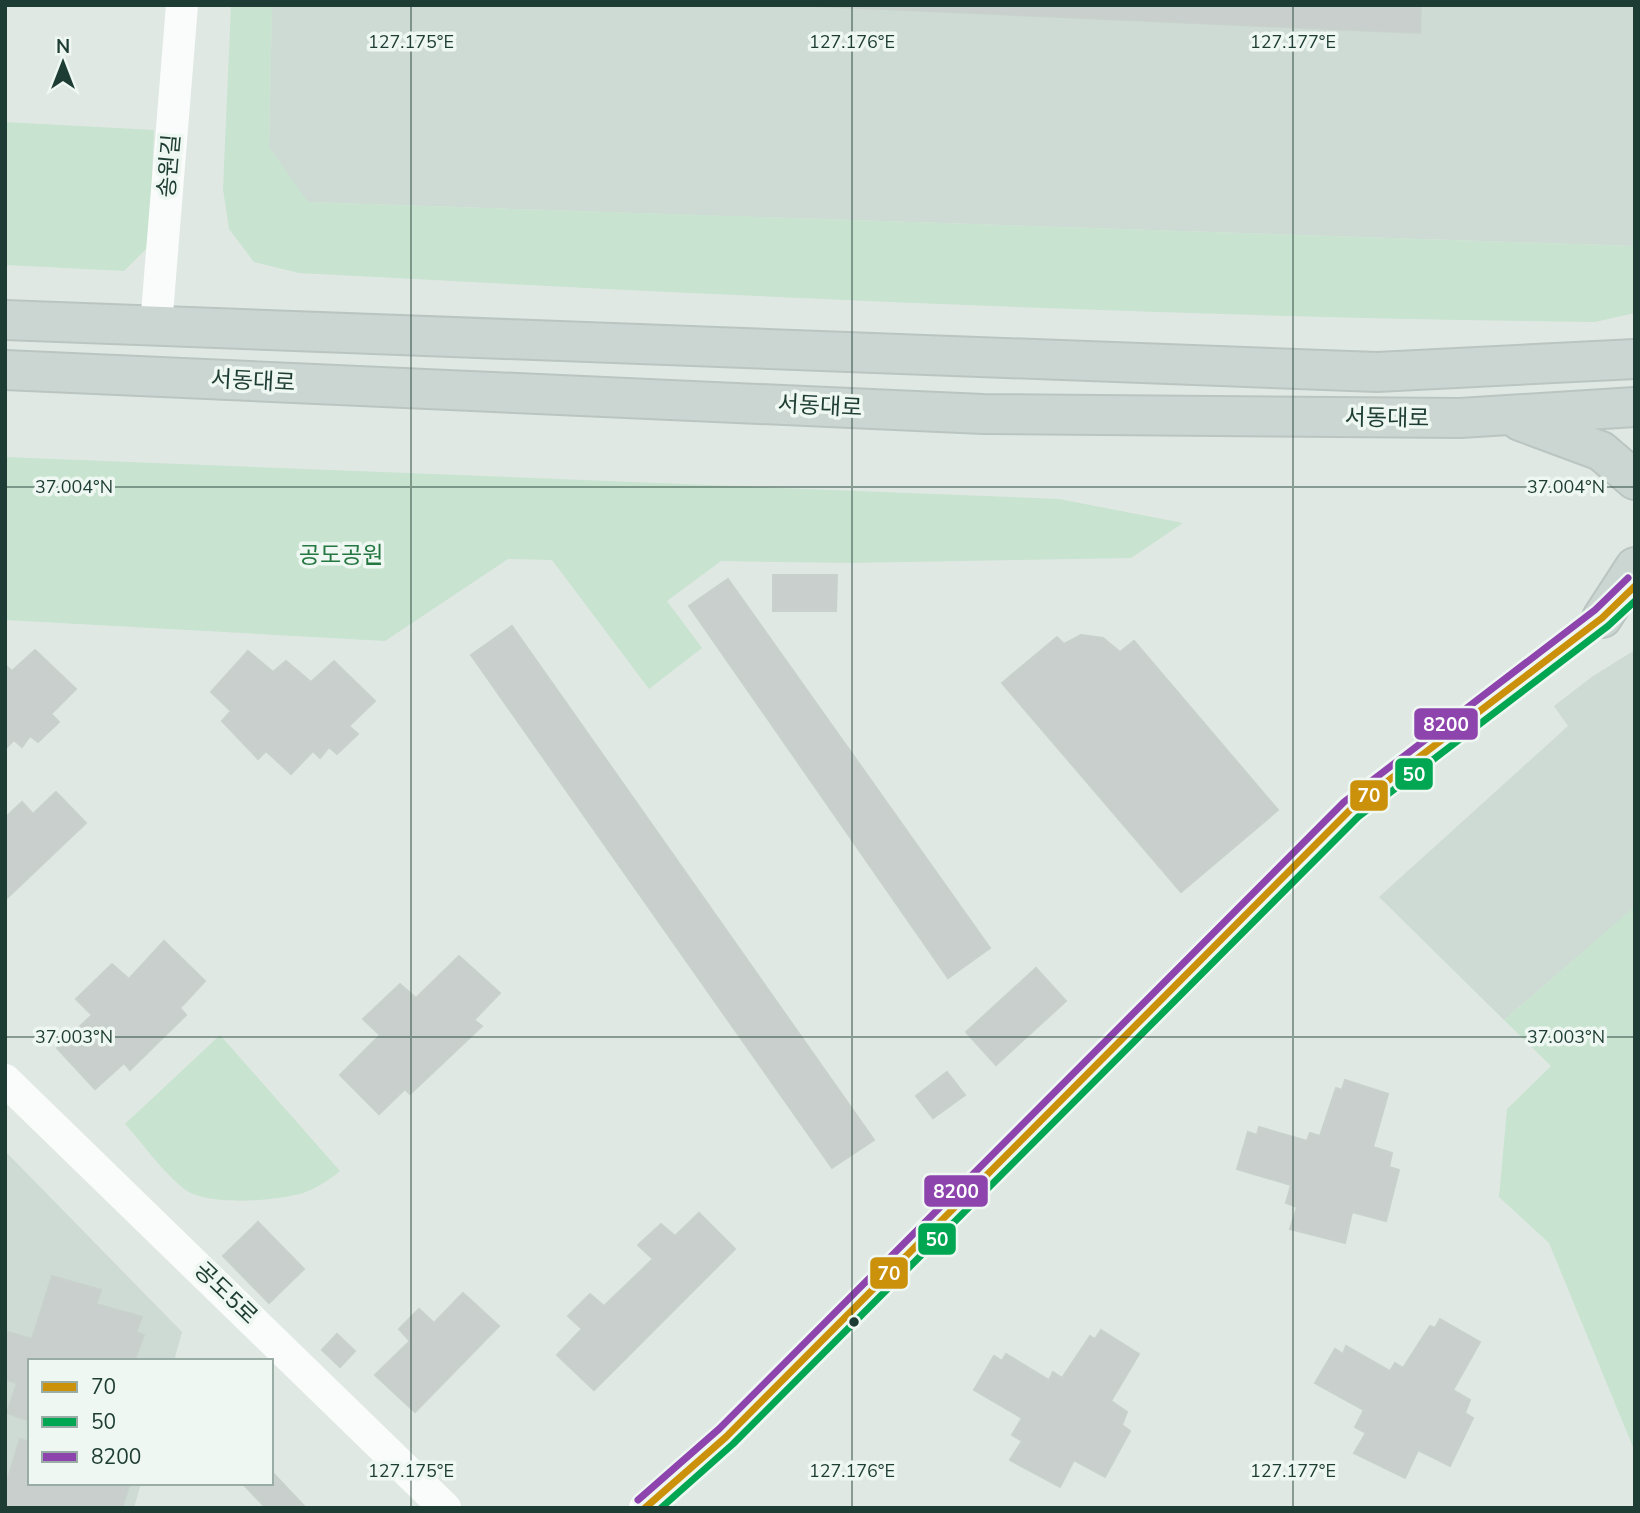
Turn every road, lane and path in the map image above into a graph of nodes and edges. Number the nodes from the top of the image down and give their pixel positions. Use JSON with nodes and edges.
{"nodes":[{"id":1,"x":183,"y":5,"type":"edge"},
{"id":2,"x":5,"y":320,"type":"edge"},
{"id":3,"x":156,"y":326,"type":"junction"},
{"id":4,"x":1632,"y":358,"type":"edge"},
{"id":5,"x":5,"y":370,"type":"edge"},
{"id":6,"x":1635,"y":407,"type":"edge"},
{"id":7,"x":1511,"y":417,"type":"junction"},
{"id":8,"x":1635,"y":480,"type":"edge"},
{"id":9,"x":1635,"y":567,"type":"edge"},
{"id":10,"x":1635,"y":586,"type":"edge"},
{"id":11,"x":1618,"y":612,"type":"edge"},
{"id":12,"x":5,"y":1080,"type":"edge"},
{"id":13,"x":445,"y":1508,"type":"edge"},
{"id":14,"x":645,"y":1508,"type":"edge"}],
"edges":[{"from":1,"to":3,"type":"street","name":"송원길"},
{"from":2,"to":3,"type":"main road","name":"서동대로"},
{"from":3,"to":4,"type":"main road","name":"서동대로"},
{"from":5,"to":7,"type":"main road","name":"서동대로"},
{"from":6,"to":7,"type":"main road","name":"서동대로"},
{"from":7,"to":8,"type":"main road"},
{"from":9,"to":11,"type":"main road"},
{"from":10,"to":11,"type":"street"},
{"from":11,"to":14,"type":"street"},
{"from":12,"to":13,"type":"street","name":"공도5로"}]}
